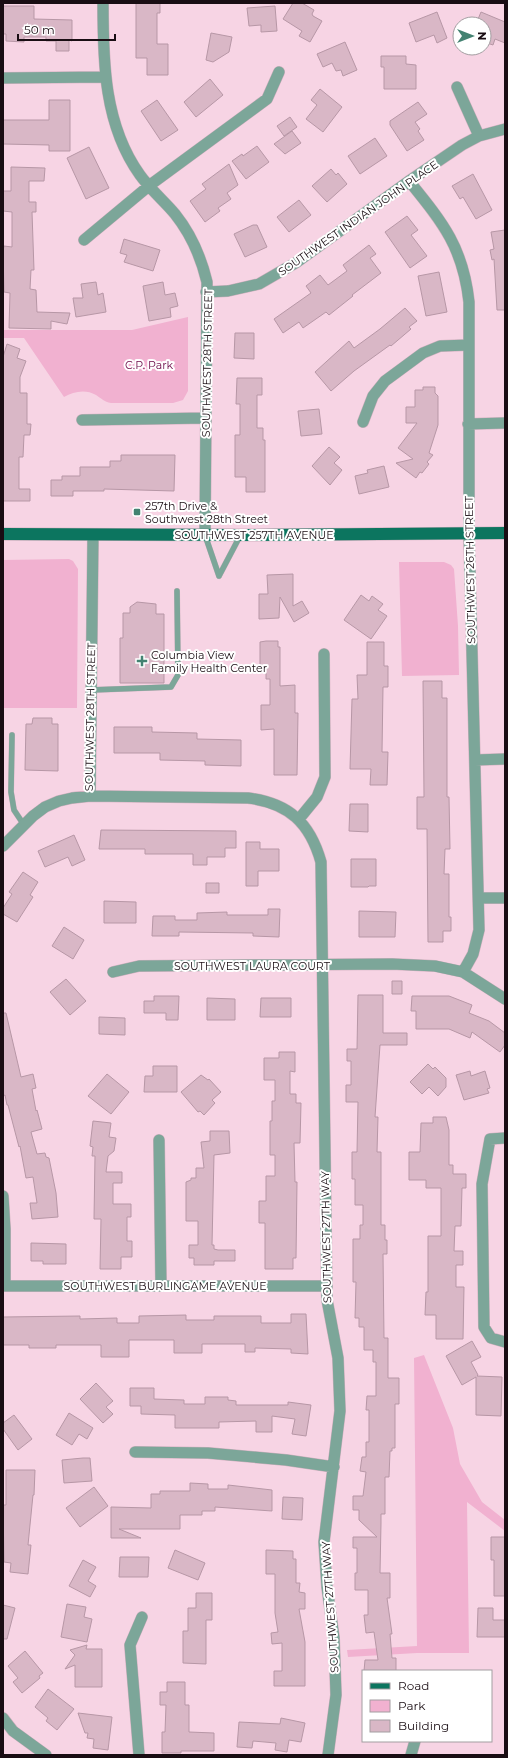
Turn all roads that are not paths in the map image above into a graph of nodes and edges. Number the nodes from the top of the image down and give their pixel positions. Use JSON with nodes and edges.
{"nodes":[{"id":1,"x":103,"y":3,"type":"edge"},
{"id":2,"x":279,"y":72,"type":"dead end"},
{"id":3,"x":105,"y":77,"type":"junction"},
{"id":4,"x":3,"y":78,"type":"edge"},
{"id":5,"x":457,"y":87,"type":"dead end"},
{"id":6,"x":505,"y":129,"type":"edge"},
{"id":7,"x":479,"y":136,"type":"junction"},
{"id":8,"x":409,"y":181,"type":"junction"},
{"id":9,"x":150,"y":185,"type":"junction"},
{"id":10,"x":84,"y":240,"type":"dead end"},
{"id":11,"x":206,"y":292,"type":"junction"},
{"id":12,"x":469,"y":345,"type":"junction"},
{"id":13,"x":206,"y":418,"type":"junction"},
{"id":14,"x":82,"y":420,"type":"dead end"},
{"id":15,"x":363,"y":422,"type":"dead end"},
{"id":16,"x":505,"y":423,"type":"edge"},
{"id":17,"x":468,"y":424,"type":"junction"},
{"id":18,"x":469,"y":533,"type":"junction"},
{"id":19,"x":505,"y":533,"type":"edge"},
{"id":20,"x":3,"y":534,"type":"edge"},
{"id":21,"x":93,"y":535,"type":"junction"},
{"id":22,"x":205,"y":535,"type":"junction"},
{"id":23,"x":240,"y":535,"type":"junction"},
{"id":24,"x":177,"y":591,"type":"dead end"},
{"id":25,"x":324,"y":654,"type":"dead end"},
{"id":26,"x":91,"y":690,"type":"junction"},
{"id":27,"x":12,"y":736,"type":"dead end"},
{"id":28,"x":505,"y":759,"type":"edge"},
{"id":29,"x":475,"y":760,"type":"junction"},
{"id":30,"x":90,"y":796,"type":"junction"},
{"id":31,"x":299,"y":819,"type":"junction"},
{"id":32,"x":24,"y":825,"type":"junction"},
{"id":33,"x":3,"y":846,"type":"edge"},
{"id":34,"x":479,"y":898,"type":"junction"},
{"id":35,"x":505,"y":898,"type":"edge"},
{"id":36,"x":322,"y":966,"type":"junction"},
{"id":37,"x":113,"y":972,"type":"dead end"},
{"id":38,"x":463,"y":972,"type":"junction"},
{"id":39,"x":505,"y":998,"type":"edge"},
{"id":40,"x":505,"y":1138,"type":"edge"},
{"id":41,"x":159,"y":1140,"type":"dead end"},
{"id":42,"x":3,"y":1196,"type":"edge"},
{"id":43,"x":4,"y":1286,"type":"edge"},
{"id":44,"x":161,"y":1286,"type":"junction"},
{"id":45,"x":327,"y":1286,"type":"junction"},
{"id":46,"x":505,"y":1342,"type":"edge"},
{"id":47,"x":135,"y":1452,"type":"dead end"},
{"id":48,"x":334,"y":1467,"type":"junction"},
{"id":49,"x":142,"y":1617,"type":"dead end"},
{"id":50,"x":3,"y":1718,"type":"edge"},
{"id":51,"x":415,"y":1742,"type":"edge"},
{"id":52,"x":46,"y":1755,"type":"edge"},
{"id":53,"x":139,"y":1755,"type":"edge"},
{"id":54,"x":328,"y":1755,"type":"edge"},
{"id":55,"x":411,"y":1755,"type":"edge"}],
"edges":[{"from":1,"to":3,"type":"street","name":"SOUTHWEST 28TH STREET"},
{"from":2,"to":9,"type":"street"},
{"from":3,"to":4,"type":"street"},
{"from":3,"to":9,"type":"street","name":"SOUTHWEST 28TH STREET"},
{"from":5,"to":7,"type":"street"},
{"from":6,"to":7,"type":"street","name":"SOUTHWEST INDIAN JOHN PLACE"},
{"from":7,"to":8,"type":"street","name":"SOUTHWEST INDIAN JOHN PLACE"},
{"from":8,"to":11,"type":"street","name":"SOUTHWEST INDIAN JOHN PLACE"},
{"from":8,"to":12,"type":"street","name":"SOUTHWEST 26TH STREET"},
{"from":9,"to":10,"type":"street"},
{"from":9,"to":11,"type":"street","name":"SOUTHWEST 28TH STREET"},
{"from":11,"to":13,"type":"street","name":"SOUTHWEST 28TH STREET"},
{"from":12,"to":15,"type":"street"},
{"from":12,"to":17,"type":"street","name":"SOUTHWEST 26TH STREET"},
{"from":13,"to":14,"type":"street"},
{"from":13,"to":22,"type":"street","name":"SOUTHWEST 28TH STREET"},
{"from":16,"to":17,"type":"street"},
{"from":17,"to":18,"type":"street","name":"SOUTHWEST 26TH STREET"},
{"from":18,"to":19,"type":"main road","name":"SOUTHWEST 257TH AVENUE"},
{"from":18,"to":23,"type":"main road","name":"SOUTHWEST 257TH AVENUE"},
{"from":18,"to":29,"type":"street","name":"SOUTHWEST 26TH STREET"},
{"from":20,"to":21,"type":"main road","name":"SOUTHWEST 257TH AVENUE"},
{"from":21,"to":22,"type":"main road","name":"SOUTHWEST 257TH AVENUE"},
{"from":21,"to":26,"type":"street","name":"SOUTHWEST 28TH STREET"},
{"from":22,"to":23,"type":"main road","name":"SOUTHWEST 257TH AVENUE"},
{"from":22,"to":23,"type":"lane"},
{"from":24,"to":26,"type":"lane"},
{"from":25,"to":31,"type":"street"},
{"from":26,"to":30,"type":"street","name":"SOUTHWEST 28TH STREET"},
{"from":27,"to":32,"type":"lane"},
{"from":28,"to":29,"type":"street"},
{"from":29,"to":34,"type":"street","name":"SOUTHWEST 26TH STREET"},
{"from":30,"to":31,"type":"street","name":"SOUTHWEST 27TH WAY"},
{"from":30,"to":32,"type":"street","name":"SOUTHWEST 28TH STREET"},
{"from":31,"to":36,"type":"street","name":"SOUTHWEST 27TH WAY"},
{"from":32,"to":33,"type":"street","name":"SOUTHWEST 28TH STREET"},
{"from":34,"to":35,"type":"street"},
{"from":34,"to":38,"type":"street","name":"SOUTHWEST 26TH STREET"},
{"from":36,"to":37,"type":"street","name":"SOUTHWEST LAURA COURT"},
{"from":36,"to":38,"type":"street","name":"SOUTHWEST LAURA COURT"},
{"from":36,"to":45,"type":"street","name":"SOUTHWEST 27TH WAY"},
{"from":38,"to":39,"type":"street","name":"SOUTHWEST LAURA COURT"},
{"from":40,"to":46,"type":"street"},
{"from":41,"to":44,"type":"street"},
{"from":42,"to":43,"type":"street"},
{"from":43,"to":44,"type":"street","name":"SOUTHWEST BURLINGAME AVENUE"},
{"from":44,"to":45,"type":"street","name":"SOUTHWEST BURLINGAME AVENUE"},
{"from":45,"to":48,"type":"street","name":"SOUTHWEST 27TH WAY"},
{"from":47,"to":48,"type":"street"},
{"from":48,"to":54,"type":"street","name":"SOUTHWEST 27TH WAY"},
{"from":49,"to":53,"type":"street"},
{"from":50,"to":52,"type":"street"},
{"from":51,"to":55,"type":"street"}]}
